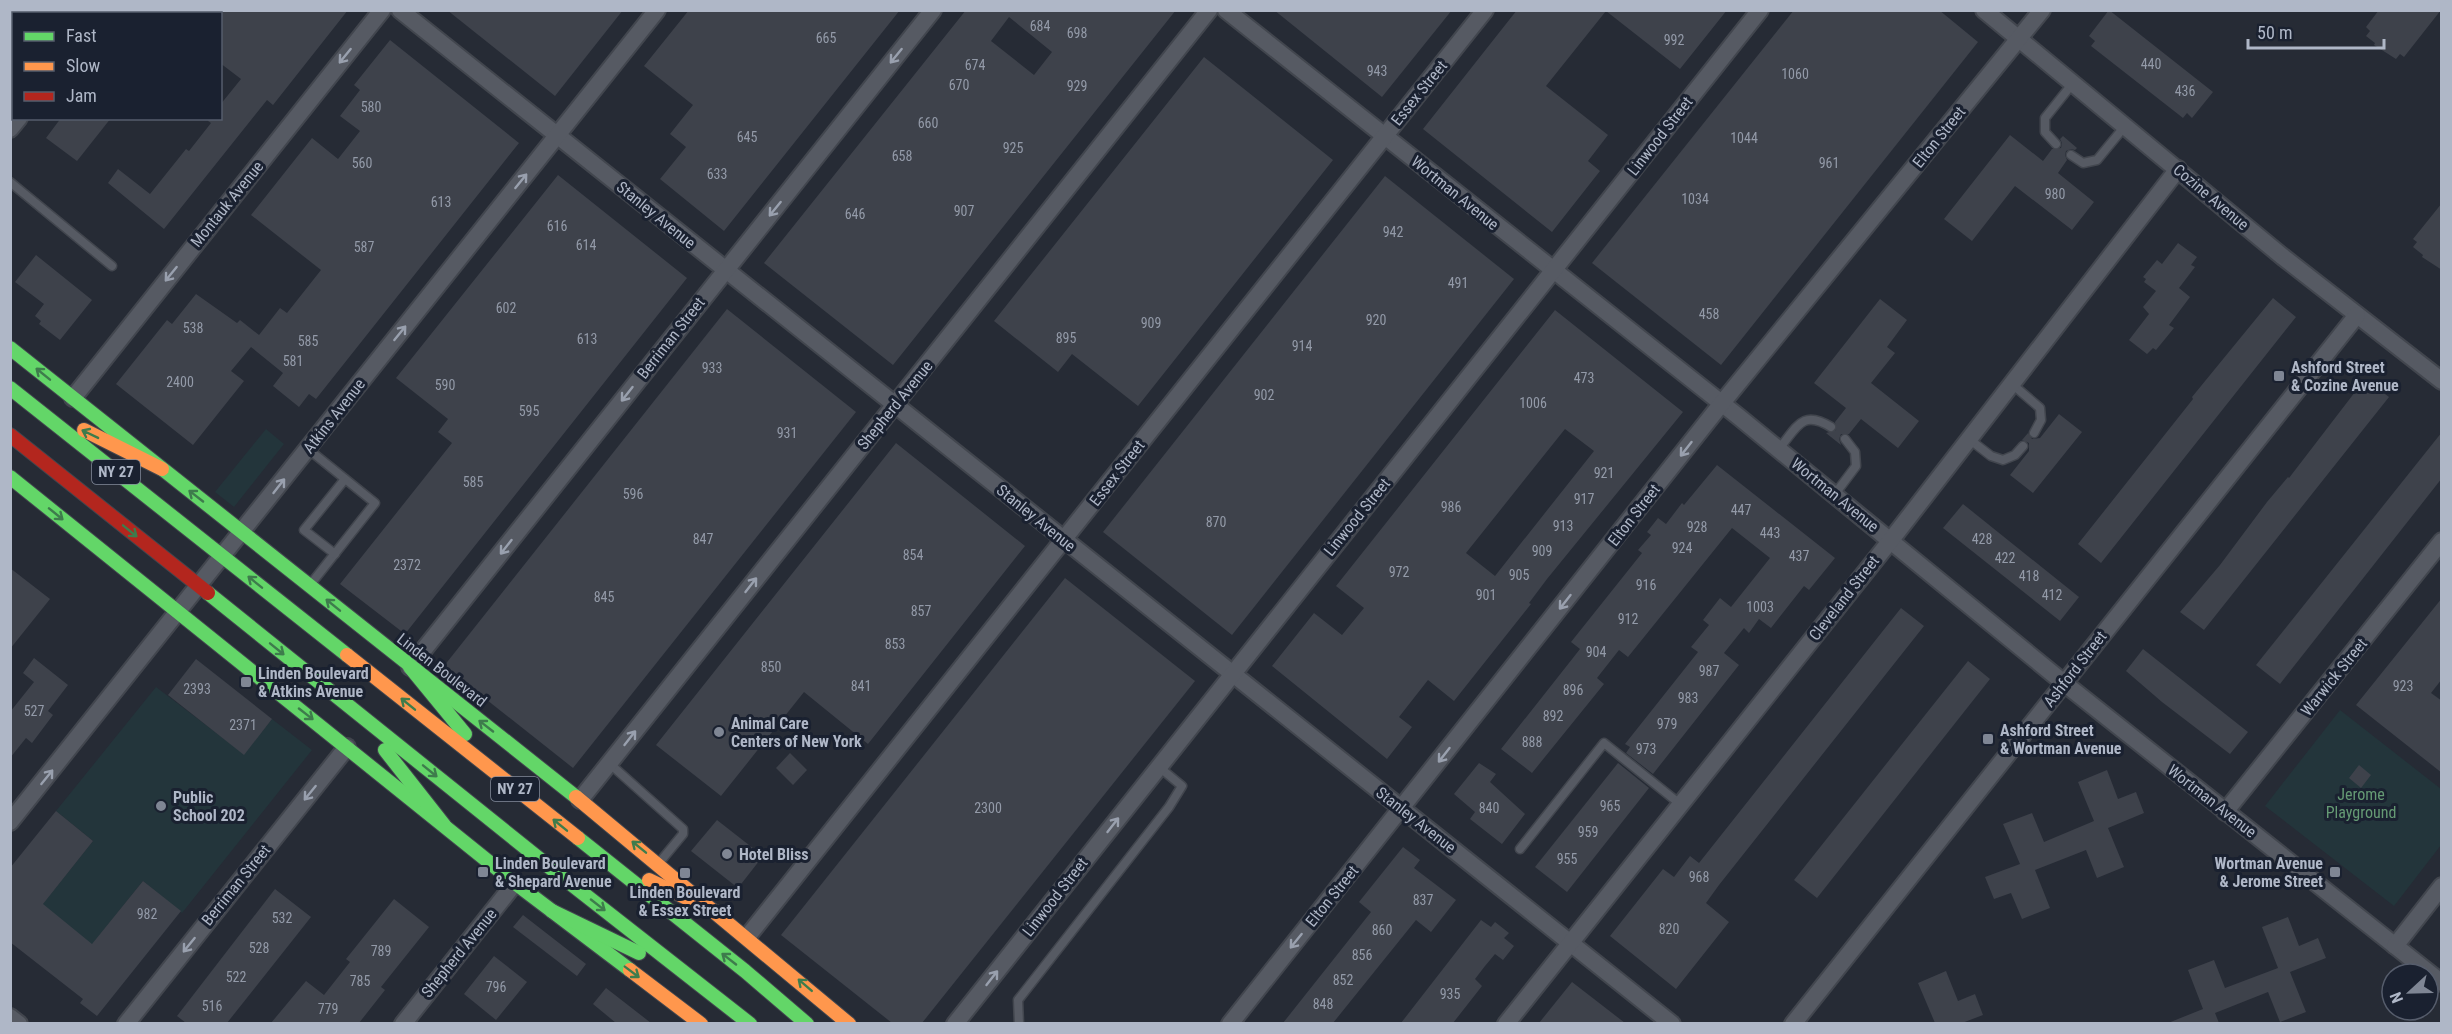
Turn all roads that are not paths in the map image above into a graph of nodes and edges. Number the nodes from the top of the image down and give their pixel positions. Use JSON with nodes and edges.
{"nodes":[{"id":1,"x":382,"y":10,"type":"edge"},
{"id":2,"x":400,"y":10,"type":"edge"},
{"id":3,"x":657,"y":10,"type":"edge"},
{"id":4,"x":933,"y":10,"type":"edge"},
{"id":5,"x":1209,"y":10,"type":"edge"},
{"id":6,"x":1226,"y":10,"type":"edge"},
{"id":7,"x":1485,"y":10,"type":"edge"},
{"id":8,"x":1760,"y":10,"type":"edge"},
{"id":9,"x":1983,"y":10,"type":"edge"},
{"id":10,"x":2042,"y":10,"type":"edge"},
{"id":11,"x":2019,"y":39,"type":"junction"},
{"id":12,"x":2073,"y":83,"type":"junction"},
{"id":13,"x":2125,"y":126,"type":"junction"},
{"id":14,"x":557,"y":136,"type":"junction"},
{"id":15,"x":1384,"y":137,"type":"junction"},
{"id":16,"x":2056,"y":144,"type":"dead end"},
{"id":17,"x":2071,"y":155,"type":"dead end"},
{"id":18,"x":2178,"y":169,"type":"junction"},
{"id":19,"x":10,"y":182,"type":"edge"},
{"id":20,"x":112,"y":266,"type":"dead end"},
{"id":21,"x":725,"y":271,"type":"junction"},
{"id":22,"x":1553,"y":271,"type":"junction"},
{"id":23,"x":2357,"y":315,"type":"junction"},
{"id":24,"x":10,"y":348,"type":"edge"},
{"id":25,"x":2442,"y":381,"type":"edge"},
{"id":26,"x":2012,"y":384,"type":"junction"},
{"id":27,"x":10,"y":388,"type":"edge"},
{"id":28,"x":73,"y":398,"type":"junction"},
{"id":29,"x":1722,"y":403,"type":"junction"},
{"id":30,"x":895,"y":405,"type":"junction"},
{"id":31,"x":33,"y":406,"type":"junction"},
{"id":32,"x":1831,"y":427,"type":"dead end"},
{"id":33,"x":2034,"y":433,"type":"dead end"},
{"id":34,"x":10,"y":435,"type":"edge"},
{"id":35,"x":1845,"y":439,"type":"dead end"},
{"id":36,"x":1969,"y":439,"type":"junction"},
{"id":37,"x":2023,"y":446,"type":"dead end"},
{"id":38,"x":308,"y":449,"type":"junction"},
{"id":39,"x":1779,"y":449,"type":"junction"},
{"id":40,"x":162,"y":468,"type":"junction"},
{"id":41,"x":10,"y":477,"type":"edge"},
{"id":42,"x":345,"y":479,"type":"junction"},
{"id":43,"x":1834,"y":494,"type":"junction"},
{"id":44,"x":242,"y":532,"type":"junction"},
{"id":45,"x":1064,"y":540,"type":"junction"},
{"id":46,"x":1891,"y":540,"type":"junction"},
{"id":47,"x":2442,"y":541,"type":"edge"},
{"id":48,"x":335,"y":554,"type":"junction"},
{"id":49,"x":222,"y":556,"type":"junction"},
{"id":50,"x":199,"y":586,"type":"junction"},
{"id":51,"x":309,"y":586,"type":"junction"},
{"id":52,"x":177,"y":613,"type":"junction"},
{"id":53,"x":410,"y":667,"type":"junction"},
{"id":54,"x":1232,"y":674,"type":"junction"},
{"id":55,"x":2064,"y":683,"type":"junction"},
{"id":56,"x":353,"y":710,"type":"junction"},
{"id":57,"x":346,"y":747,"type":"junction"},
{"id":58,"x":609,"y":764,"type":"junction"},
{"id":59,"x":1159,"y":767,"type":"junction"},
{"id":60,"x":501,"y":778,"type":"junction"},
{"id":61,"x":580,"y":800,"type":"junction"},
{"id":62,"x":1680,"y":804,"type":"junction"},
{"id":63,"x":1402,"y":808,"type":"junction"},
{"id":64,"x":2225,"y":812,"type":"junction"},
{"id":65,"x":10,"y":822,"type":"edge"},
{"id":66,"x":444,"y":825,"type":"junction"},
{"id":67,"x":1520,"y":849,"type":"dead end"},
{"id":68,"x":598,"y":855,"type":"junction"},
{"id":69,"x":658,"y":863,"type":"junction"},
{"id":70,"x":515,"y":883,"type":"junction"},
{"id":71,"x":2442,"y":886,"type":"edge"},
{"id":72,"x":552,"y":911,"type":"junction"},
{"id":73,"x":722,"y":915,"type":"junction"},
{"id":74,"x":748,"y":936,"type":"junction"},
{"id":75,"x":1571,"y":942,"type":"junction"},
{"id":76,"x":2395,"y":946,"type":"junction"},
{"id":77,"x":693,"y":980,"type":"junction"},
{"id":78,"x":2442,"y":983,"type":"edge"},
{"id":79,"x":10,"y":1017,"type":"edge"},
{"id":80,"x":683,"y":1018,"type":"edge"},
{"id":81,"x":19,"y":1023,"type":"edge"},
{"id":82,"x":126,"y":1023,"type":"edge"},
{"id":83,"x":403,"y":1023,"type":"edge"},
{"id":84,"x":701,"y":1023,"type":"edge"},
{"id":85,"x":750,"y":1023,"type":"edge"},
{"id":86,"x":807,"y":1023,"type":"edge"},
{"id":87,"x":849,"y":1023,"type":"edge"},
{"id":88,"x":955,"y":1023,"type":"edge"},
{"id":89,"x":1019,"y":1023,"type":"edge"},
{"id":90,"x":1230,"y":1023,"type":"edge"},
{"id":91,"x":1506,"y":1023,"type":"edge"},
{"id":92,"x":1672,"y":1023,"type":"edge"},
{"id":93,"x":1793,"y":1023,"type":"edge"}],
"edges":[{"from":1,"to":28,"type":"street","name":"Montauk Avenue","one_way":true},
{"from":2,"to":14,"type":"street","name":"Stanley Avenue"},
{"from":3,"to":14,"type":"street","name":"Atkins Avenue"},
{"from":4,"to":21,"type":"street","name":"Berriman Street","one_way":true},
{"from":5,"to":30,"type":"street","name":"Shepherd Avenue"},
{"from":6,"to":15,"type":"street","name":"Wortman Avenue"},
{"from":7,"to":15,"type":"street","name":"Essex Street"},
{"from":8,"to":22,"type":"street","name":"Linwood Street"},
{"from":9,"to":11,"type":"street","name":"Cozine Avenue"},
{"from":10,"to":11,"type":"street","name":"Elton Street"},
{"from":11,"to":12,"type":"street","name":"Cozine Avenue"},
{"from":11,"to":29,"type":"street","name":"Elton Street"},
{"from":12,"to":13,"type":"street","name":"Cozine Avenue"},
{"from":12,"to":16,"type":"lane"},
{"from":13,"to":17,"type":"lane"},
{"from":13,"to":18,"type":"street","name":"Cozine Avenue"},
{"from":14,"to":21,"type":"street","name":"Stanley Avenue"},
{"from":38,"to":14,"type":"street","name":"Atkins Avenue","one_way":true},
{"from":15,"to":22,"type":"street","name":"Wortman Avenue"},
{"from":15,"to":45,"type":"street","name":"Essex Street"},
{"from":18,"to":23,"type":"street","name":"Cozine Avenue"},
{"from":18,"to":26,"type":"street","name":"Cleveland Street"},
{"from":19,"to":20,"type":"lane"},
{"from":21,"to":30,"type":"street","name":"Stanley Avenue"},
{"from":21,"to":53,"type":"street","name":"Berriman Street","one_way":true},
{"from":22,"to":29,"type":"street","name":"Wortman Avenue"},
{"from":22,"to":54,"type":"street","name":"Linwood Street"},
{"from":23,"to":25,"type":"street","name":"Cozine Avenue"},
{"from":23,"to":55,"type":"street","name":"Ashford Street"},
{"from":28,"to":24,"type":"main road","name":"Linden Boulevard","one_way":true},
{"from":26,"to":33,"type":"lane"},
{"from":26,"to":36,"type":"street","name":"Cleveland Street"},
{"from":27,"to":31,"type":"main road","number":"NY 27"},
{"from":28,"to":40,"type":"main road","name":"Linden Boulevard"},
{"from":29,"to":39,"type":"street","name":"Wortman Avenue"},
{"from":29,"to":63,"type":"street","name":"Elton Street","one_way":true},
{"from":30,"to":45,"type":"street","name":"Stanley Avenue"},
{"from":58,"to":30,"type":"street","name":"Shepherd Avenue","one_way":true},
{"from":40,"to":31,"type":"main road","one_way":true},
{"from":31,"to":49,"type":"main road","number":"NY 27"},
{"from":32,"to":39,"type":"lane"},
{"from":34,"to":50,"type":"main road","number":"NY 27","one_way":true},
{"from":35,"to":43,"type":"lane"},
{"from":36,"to":37,"type":"lane"},
{"from":36,"to":46,"type":"street","name":"Cleveland Street"},
{"from":38,"to":42,"type":"lane"},
{"from":44,"to":38,"type":"street","name":"Atkins Avenue","one_way":true},
{"from":39,"to":43,"type":"street","name":"Wortman Avenue"},
{"from":44,"to":40,"type":"main road","name":"Linden Boulevard","one_way":true},
{"from":41,"to":52,"type":"main road","one_way":true},
{"from":42,"to":48,"type":"lane"},
{"from":42,"to":48,"type":"lane"},
{"from":43,"to":46,"type":"street","name":"Wortman Avenue"},
{"from":44,"to":49,"type":"street","name":"Atkins Avenue"},
{"from":44,"to":51,"type":"main road","name":"Linden Boulevard"},
{"from":45,"to":54,"type":"street","name":"Stanley Avenue"},
{"from":45,"to":74,"type":"street","name":"Essex Street"},
{"from":46,"to":55,"type":"street","name":"Wortman Avenue"},
{"from":46,"to":62,"type":"street","name":"Cleveland Street"},
{"from":47,"to":64,"type":"street","name":"Warwick Street"},
{"from":48,"to":51,"type":"lane"},
{"from":49,"to":50,"type":"street","name":"Atkins Avenue"},
{"from":60,"to":49,"type":"main road","number":"NY 27","one_way":true},
{"from":50,"to":52,"type":"street","name":"Atkins Avenue"},
{"from":50,"to":56,"type":"main road","number":"NY 27","one_way":true},
{"from":53,"to":51,"type":"main road","name":"Linden Boulevard","one_way":true},
{"from":52,"to":57,"type":"main road","one_way":true},
{"from":65,"to":52,"type":"street","name":"Atkins Avenue","one_way":true},
{"from":53,"to":60,"type":"main road"},
{"from":61,"to":53,"type":"main road","name":"Linden Boulevard","one_way":true},
{"from":54,"to":59,"type":"street","name":"Linwood Street"},
{"from":54,"to":63,"type":"street","name":"Stanley Avenue"},
{"from":55,"to":64,"type":"street","name":"Wortman Avenue"},
{"from":55,"to":93,"type":"street","name":"Ashford Street"},
{"from":56,"to":66,"type":"main road"},
{"from":56,"to":77,"type":"main road","number":"NY 27","one_way":true},
{"from":57,"to":66,"type":"main road"},
{"from":57,"to":82,"type":"street","name":"Berriman Street","one_way":true},
{"from":58,"to":61,"type":"street","name":"Shepherd Avenue"},
{"from":58,"to":69,"type":"lane"},
{"from":88,"to":59,"type":"street","name":"Linwood Street","one_way":true},
{"from":59,"to":89,"type":"lane"},
{"from":68,"to":60,"type":"main road","number":"NY 27","one_way":true},
{"from":69,"to":61,"type":"main road","name":"Linden Boulevard","one_way":true},
{"from":62,"to":67,"type":"lane"},
{"from":62,"to":75,"type":"street","name":"Cleveland Street"},
{"from":63,"to":75,"type":"street","name":"Stanley Avenue"},
{"from":63,"to":90,"type":"street","name":"Elton Street","one_way":true},
{"from":64,"to":76,"type":"street","name":"Wortman Avenue"},
{"from":66,"to":70,"type":"main road"},
{"from":68,"to":73,"type":"main road"},
{"from":86,"to":68,"type":"main road","number":"NY 27","one_way":true},
{"from":69,"to":73,"type":"main road","name":"Linden Boulevard"},
{"from":70,"to":72,"type":"main road"},
{"from":70,"to":83,"type":"street","name":"Shepherd Avenue"},
{"from":71,"to":76,"type":"street"},
{"from":72,"to":77,"type":"main road"},
{"from":72,"to":80,"type":"main road","one_way":true},
{"from":73,"to":74,"type":"main road","name":"Linden Boulevard"},
{"from":87,"to":74,"type":"main road","name":"Linden Boulevard","one_way":true},
{"from":75,"to":91,"type":"street","name":"Cleveland Street"},
{"from":75,"to":92,"type":"street","name":"Stanley Avenue"},
{"from":76,"to":78,"type":"street","name":"Wortman Avenue"},
{"from":77,"to":85,"type":"main road","number":"NY 27"},
{"from":79,"to":81,"type":"street"},
{"from":80,"to":84,"type":"main road"}]}
